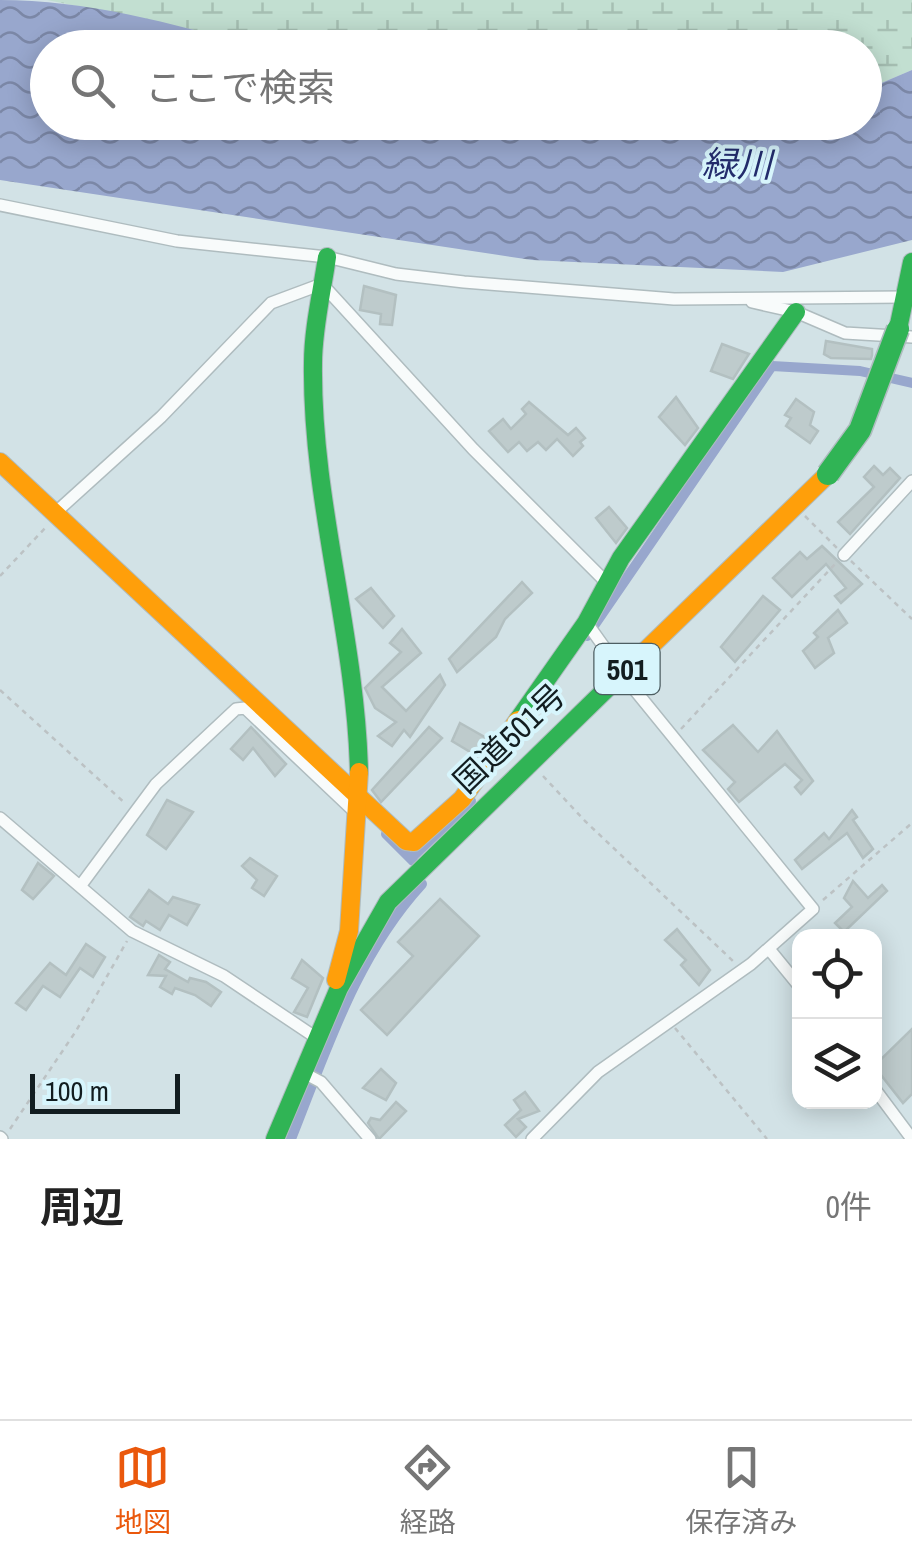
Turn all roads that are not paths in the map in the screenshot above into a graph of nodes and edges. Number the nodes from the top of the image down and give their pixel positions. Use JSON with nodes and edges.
{"nodes":[{"id":1,"x":0,"y":206,"type":"edge"},
{"id":2,"x":327,"y":256,"type":"junction"},
{"id":3,"x":912,"y":262,"type":"edge"},
{"id":4,"x":322,"y":284,"type":"junction"},
{"id":5,"x":908,"y":295,"type":"edge"},
{"id":6,"x":743,"y":300,"type":"junction"},
{"id":7,"x":796,"y":312,"type":"junction"},
{"id":8,"x":905,"y":333,"type":"edge"},
{"id":9,"x":0,"y":462,"type":"edge"},
{"id":10,"x":912,"y":481,"type":"edge"},
{"id":11,"x":51,"y":519,"type":"junction"},
{"id":12,"x":844,"y":554,"type":"road end"},
{"id":13,"x":610,"y":585,"type":"junction"},
{"id":14,"x":590,"y":627,"type":"junction"},
{"id":15,"x":626,"y":671,"type":"junction"},
{"id":16,"x":359,"y":807,"type":"junction"},
{"id":17,"x":0,"y":818,"type":"edge"},
{"id":18,"x":82,"y":885,"type":"junction"},
{"id":19,"x":768,"y":949,"type":"junction"},
{"id":20,"x":792,"y":978,"type":"edge"},
{"id":21,"x":331,"y":1000,"type":"junction"},
{"id":22,"x":315,"y":1037,"type":"junction"},
{"id":23,"x":312,"y":1077,"type":"junction"},
{"id":24,"x":882,"y":1099,"type":"edge"},
{"id":25,"x":912,"y":1138,"type":"edge"},
{"id":26,"x":275,"y":1139,"type":"edge"},
{"id":27,"x":370,"y":1139,"type":"edge"},
{"id":28,"x":532,"y":1139,"type":"edge"}],
"edges":[{"from":1,"to":2,"type":"street"},
{"from":2,"to":4,"type":"main road"},
{"from":2,"to":6,"type":"street"},
{"from":3,"to":5,"type":"main road","name":"国道501号","number":"501"},
{"from":4,"to":11,"type":"street"},
{"from":4,"to":13,"type":"street"},
{"from":4,"to":16,"type":"main road"},
{"from":5,"to":6,"type":"street"},
{"from":5,"to":8,"type":"main road","name":"国道501号","number":"501"},
{"from":6,"to":7,"type":"street"},
{"from":7,"to":8,"type":"street"},
{"from":7,"to":13,"type":"main road"},
{"from":8,"to":15,"type":"main road","name":"国道501号","number":"501","bridge":true},
{"from":9,"to":11,"type":"main road"},
{"from":10,"to":12,"type":"street"},
{"from":11,"to":16,"type":"main road"},
{"from":13,"to":14,"type":"main road"},
{"from":14,"to":15,"type":"street"},
{"from":14,"to":16,"type":"main road"},
{"from":15,"to":19,"type":"street"},
{"from":15,"to":21,"type":"main road","name":"国道501号","number":"501"},
{"from":16,"to":18,"type":"street"},
{"from":16,"to":21,"type":"main road"},
{"from":17,"to":18,"type":"street"},
{"from":18,"to":22,"type":"street"},
{"from":19,"to":20,"type":"street"},
{"from":19,"to":28,"type":"street"},
{"from":21,"to":22,"type":"main road","name":"国道501号","number":"501"},
{"from":22,"to":23,"type":"main road","name":"国道501号","number":"501"},
{"from":23,"to":26,"type":"main road","name":"国道501号","number":"501"},
{"from":23,"to":27,"type":"street"},
{"from":24,"to":25,"type":"street"}]}
